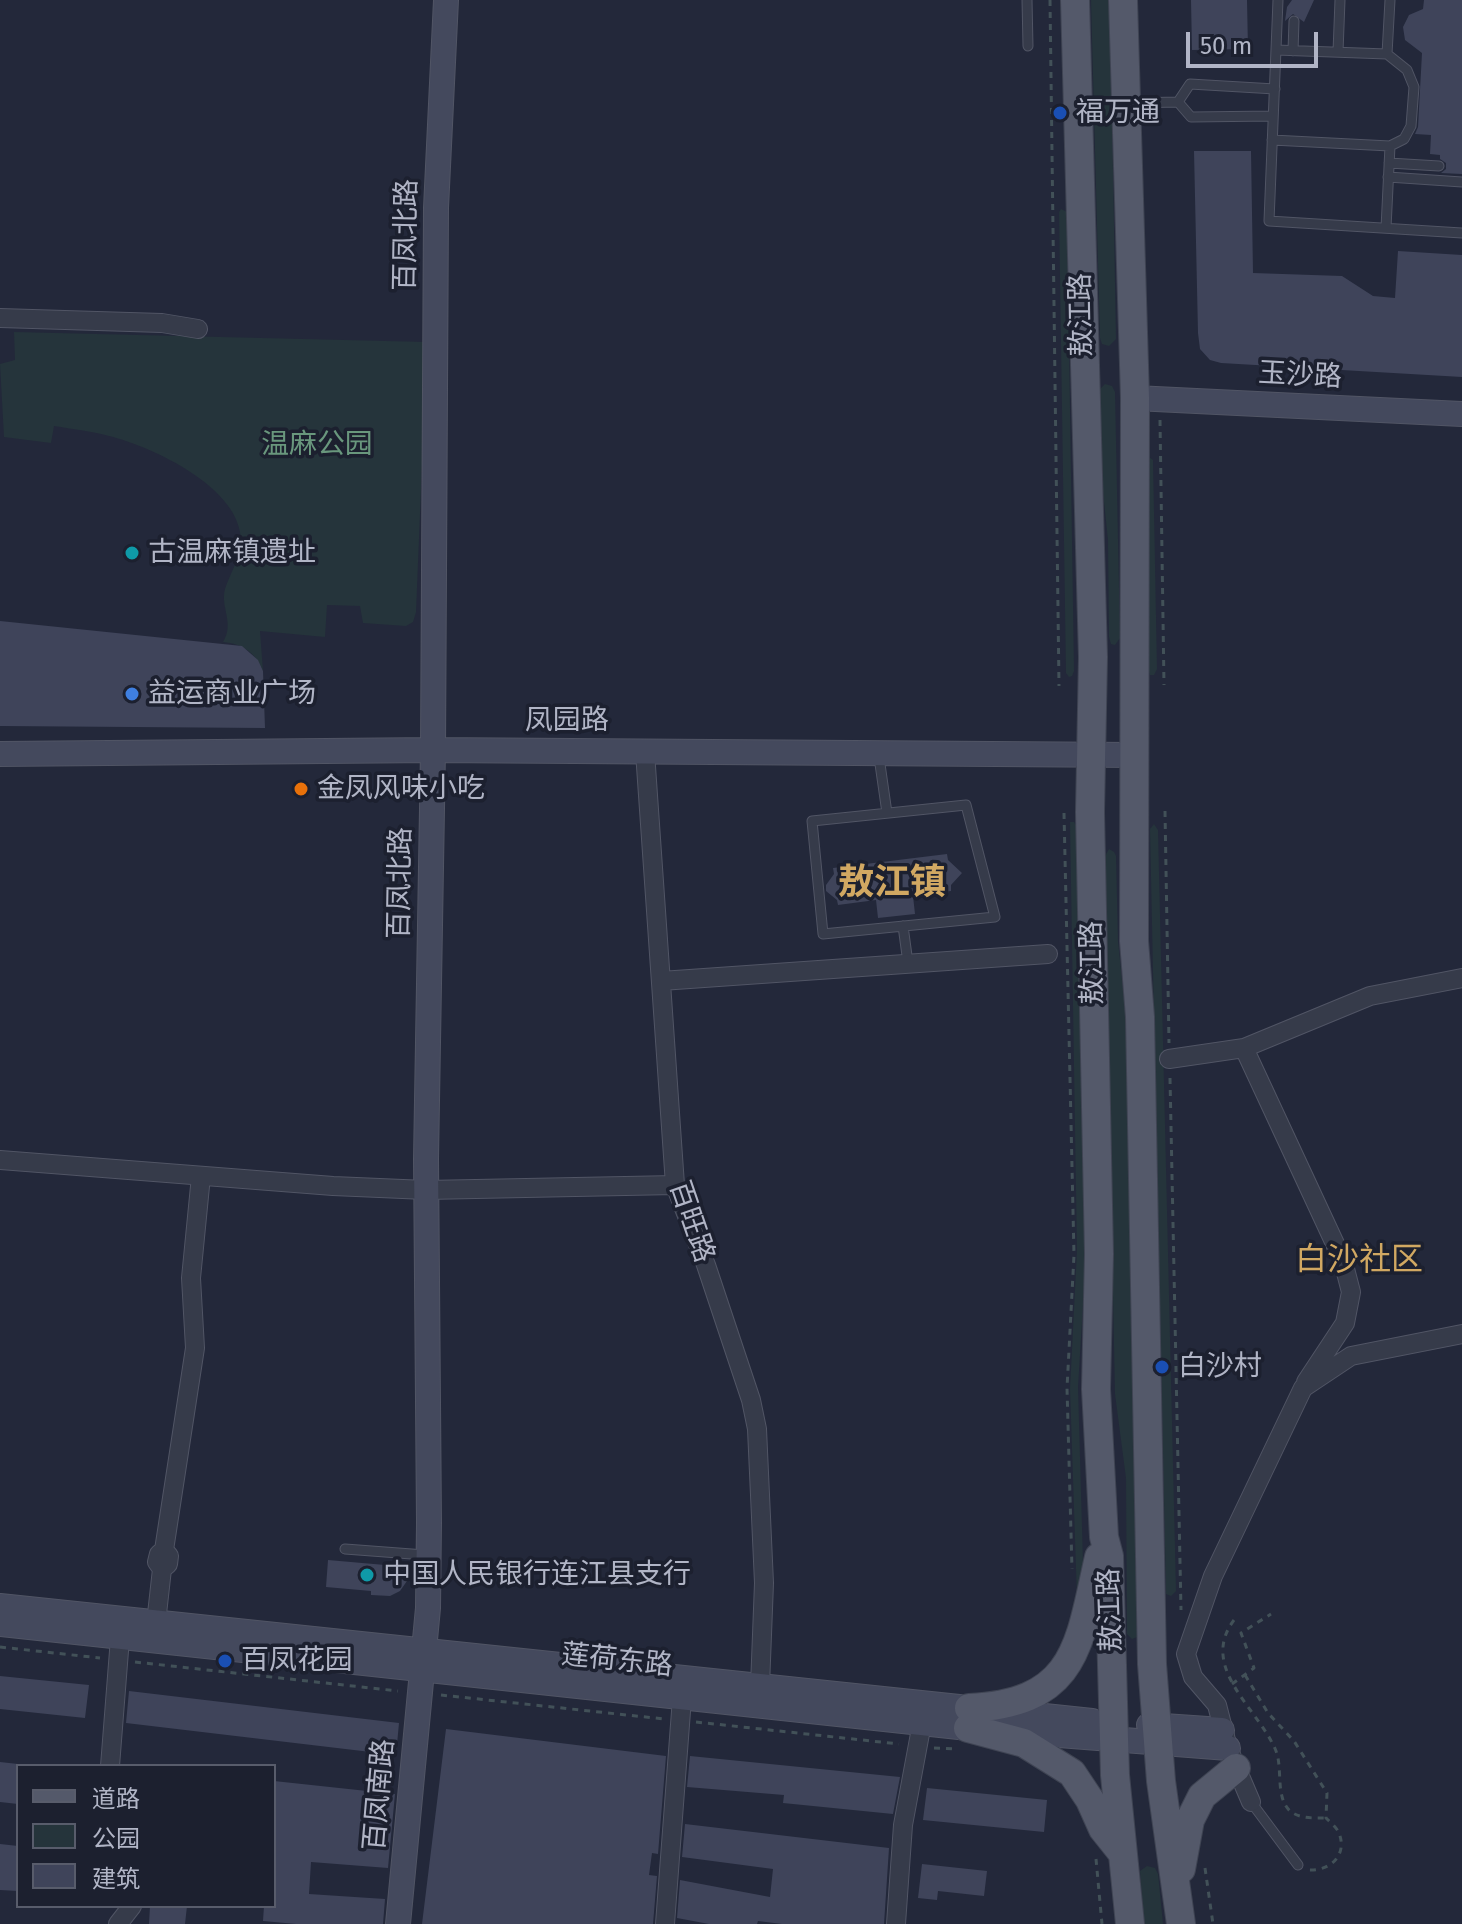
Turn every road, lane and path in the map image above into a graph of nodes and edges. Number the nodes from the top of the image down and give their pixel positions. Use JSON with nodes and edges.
{"nodes":[{"id":1,"x":446,"y":0,"type":"edge"},
{"id":2,"x":1027,"y":0,"type":"edge"},
{"id":3,"x":1050,"y":0,"type":"edge"},
{"id":4,"x":1075,"y":0,"type":"edge"},
{"id":5,"x":1123,"y":0,"type":"edge"},
{"id":6,"x":1278,"y":0,"type":"edge"},
{"id":7,"x":1340,"y":0,"type":"edge"},
{"id":8,"x":1390,"y":0,"type":"edge"},
{"id":9,"x":1294,"y":21,"type":"dead end"},
{"id":10,"x":1028,"y":46,"type":"dead end"},
{"id":11,"x":1276,"y":50,"type":"junction"},
{"id":12,"x":1293,"y":51,"type":"junction"},
{"id":13,"x":1338,"y":52,"type":"junction"},
{"id":14,"x":1387,"y":54,"type":"junction"},
{"id":15,"x":1275,"y":89,"type":"junction"},
{"id":16,"x":1178,"y":102,"type":"junction"},
{"id":17,"x":1127,"y":103,"type":"junction"},
{"id":18,"x":1273,"y":116,"type":"junction"},
{"id":19,"x":1272,"y":140,"type":"junction"},
{"id":20,"x":1390,"y":146,"type":"junction"},
{"id":21,"x":1389,"y":163,"type":"junction"},
{"id":22,"x":1439,"y":166,"type":"dead end"},
{"id":23,"x":1388,"y":177,"type":"junction"},
{"id":24,"x":1462,"y":182,"type":"edge"},
{"id":25,"x":1386,"y":228,"type":"junction"},
{"id":26,"x":1462,"y":233,"type":"edge"},
{"id":27,"x":0,"y":318,"type":"edge"},
{"id":28,"x":198,"y":329,"type":"dead end"},
{"id":29,"x":1147,"y":399,"type":"junction"},
{"id":30,"x":1462,"y":414,"type":"edge"},
{"id":31,"x":1135,"y":656,"type":"junction"},
{"id":32,"x":1093,"y":657,"type":"junction"},
{"id":33,"x":1164,"y":685,"type":"dead end"},
{"id":34,"x":1059,"y":686,"type":"dead end"},
{"id":35,"x":433,"y":750,"type":"junction"},
{"id":36,"x":645,"y":752,"type":"junction"},
{"id":37,"x":878,"y":753,"type":"junction"},
{"id":38,"x":0,"y":754,"type":"edge"},
{"id":39,"x":1092,"y":754,"type":"junction"},
{"id":40,"x":1134,"y":755,"type":"junction"},
{"id":41,"x":1165,"y":811,"type":"dead end"},
{"id":42,"x":887,"y":813,"type":"junction"},
{"id":43,"x":1133,"y":838,"type":"junction"},
{"id":44,"x":1091,"y":839,"type":"junction"},
{"id":45,"x":903,"y":926,"type":"junction"},
{"id":46,"x":1048,"y":954,"type":"dead end"},
{"id":47,"x":908,"y":963,"type":"junction"},
{"id":48,"x":1462,"y":978,"type":"edge"},
{"id":49,"x":661,"y":981,"type":"junction"},
{"id":50,"x":1244,"y":1048,"type":"junction"},
{"id":51,"x":1169,"y":1059,"type":"junction"},
{"id":52,"x":0,"y":1160,"type":"edge"},
{"id":53,"x":201,"y":1176,"type":"junction"},
{"id":54,"x":675,"y":1185,"type":"junction"},
{"id":55,"x":426,"y":1190,"type":"junction"},
{"id":56,"x":1462,"y":1334,"type":"edge"},
{"id":57,"x":1303,"y":1388,"type":"junction"},
{"id":58,"x":1104,"y":1537,"type":"junction"},
{"id":59,"x":345,"y":1549,"type":"dead end"},
{"id":60,"x":429,"y":1555,"type":"junction"},
{"id":61,"x":0,"y":1606,"type":"edge"},
{"id":62,"x":1271,"y":1614,"type":"dead end"},
{"id":63,"x":1234,"y":1620,"type":"dead end"},
{"id":64,"x":156,"y":1623,"type":"junction"},
{"id":65,"x":0,"y":1624,"type":"edge"},
{"id":66,"x":0,"y":1647,"type":"edge"},
{"id":67,"x":119,"y":1649,"type":"junction"},
{"id":68,"x":1186,"y":1654,"type":"junction"},
{"id":69,"x":422,"y":1672,"type":"junction"},
{"id":70,"x":1245,"y":1675,"type":"junction"},
{"id":71,"x":1231,"y":1684,"type":"junction"},
{"id":72,"x":760,"y":1686,"type":"junction"},
{"id":73,"x":681,"y":1709,"type":"junction"},
{"id":74,"x":967,"y":1729,"type":"junction"},
{"id":75,"x":1114,"y":1731,"type":"junction"},
{"id":76,"x":1158,"y":1734,"type":"junction"},
{"id":77,"x":920,"y":1735,"type":"junction"},
{"id":78,"x":1229,"y":1749,"type":"junction"},
{"id":79,"x":110,"y":1764,"type":"edge"},
{"id":80,"x":1251,"y":1802,"type":"joint"},
{"id":81,"x":1326,"y":1818,"type":"junction"},
{"id":82,"x":1170,"y":1853,"type":"junction"},
{"id":83,"x":1109,"y":1856,"type":"junction"},
{"id":84,"x":1203,"y":1858,"type":"dead end"},
{"id":85,"x":1298,"y":1865,"type":"joint"},
{"id":86,"x":130,"y":1908,"type":"edge"},
{"id":87,"x":1179,"y":1913,"type":"edge"},
{"id":88,"x":118,"y":1924,"type":"edge"},
{"id":89,"x":398,"y":1924,"type":"edge"},
{"id":90,"x":665,"y":1924,"type":"edge"},
{"id":91,"x":896,"y":1924,"type":"edge"},
{"id":92,"x":1102,"y":1924,"type":"edge"},
{"id":93,"x":1130,"y":1924,"type":"edge"},
{"id":94,"x":1213,"y":1924,"type":"edge"}],
"edges":[{"from":1,"to":35,"type":"street","name":"百凤北路"},
{"from":2,"to":10,"type":"lane"},
{"from":3,"to":34,"type":"path"},
{"from":4,"to":32,"type":"main road","name":"敖江路"},
{"from":5,"to":17,"type":"main road","name":"敖江路"},
{"from":6,"to":11,"type":"lane"},
{"from":7,"to":13,"type":"lane"},
{"from":8,"to":14,"type":"lane"},
{"from":9,"to":12,"type":"lane"},
{"from":11,"to":12,"type":"lane"},
{"from":11,"to":15,"type":"lane"},
{"from":12,"to":13,"type":"lane"},
{"from":13,"to":14,"type":"lane"},
{"from":14,"to":20,"type":"lane"},
{"from":15,"to":16,"type":"lane"},
{"from":15,"to":18,"type":"lane"},
{"from":16,"to":17,"type":"lane"},
{"from":16,"to":18,"type":"lane"},
{"from":17,"to":29,"type":"main road","name":"敖江路"},
{"from":18,"to":19,"type":"lane"},
{"from":19,"to":20,"type":"lane"},
{"from":19,"to":25,"type":"lane"},
{"from":20,"to":21,"type":"lane"},
{"from":21,"to":22,"type":"lane"},
{"from":21,"to":23,"type":"lane"},
{"from":23,"to":24,"type":"lane"},
{"from":23,"to":25,"type":"lane"},
{"from":25,"to":26,"type":"lane"},
{"from":27,"to":28,"type":"street"},
{"from":29,"to":30,"type":"street","name":"玉沙路"},
{"from":29,"to":31,"type":"main road","name":"敖江路"},
{"from":29,"to":33,"type":"path"},
{"from":31,"to":32,"type":"main road"},
{"from":31,"to":40,"type":"main road","name":"敖江路"},
{"from":32,"to":39,"type":"main road","name":"敖江路"},
{"from":35,"to":36,"type":"street","name":"凤园路"},
{"from":35,"to":38,"type":"street","name":"凤园路"},
{"from":35,"to":55,"type":"street","name":"百凤北路"},
{"from":36,"to":37,"type":"street","name":"凤园路"},
{"from":36,"to":49,"type":"street","name":"百旺路"},
{"from":37,"to":39,"type":"street","name":"凤园路"},
{"from":37,"to":42,"type":"lane"},
{"from":39,"to":40,"type":"street","name":"凤园路"},
{"from":39,"to":44,"type":"main road","name":"敖江路"},
{"from":40,"to":43,"type":"main road","name":"敖江路"},
{"from":41,"to":51,"type":"path"},
{"from":42,"to":45,"type":"lane"},
{"from":42,"to":45,"type":"lane"},
{"from":43,"to":44,"type":"main road"},
{"from":43,"to":76,"type":"main road","name":"敖江路"},
{"from":44,"to":58,"type":"main road","name":"敖江路"},
{"from":45,"to":47,"type":"lane"},
{"from":46,"to":47,"type":"street"},
{"from":47,"to":49,"type":"street"},
{"from":48,"to":50,"type":"street"},
{"from":49,"to":54,"type":"street","name":"百旺路"},
{"from":50,"to":51,"type":"street"},
{"from":50,"to":57,"type":"street"},
{"from":51,"to":68,"type":"path"},
{"from":52,"to":53,"type":"street"},
{"from":53,"to":55,"type":"street"},
{"from":53,"to":64,"type":"street"},
{"from":54,"to":55,"type":"street"},
{"from":54,"to":72,"type":"street","name":"百旺路"},
{"from":55,"to":60,"type":"street","name":"百凤北路"},
{"from":56,"to":57,"type":"street"},
{"from":57,"to":68,"type":"street"},
{"from":58,"to":74,"type":"main road"},
{"from":58,"to":75,"type":"main road","name":"敖江路"},
{"from":59,"to":60,"type":"lane"},
{"from":60,"to":69,"type":"street","name":"百凤北路"},
{"from":61,"to":64,"type":"street","name":"莲荷东路"},
{"from":62,"to":70,"type":"path"},
{"from":63,"to":71,"type":"path"},
{"from":64,"to":69,"type":"street","name":"莲荷东路"},
{"from":65,"to":67,"type":"street","name":"莲荷东路"},
{"from":66,"to":67,"type":"path"},
{"from":67,"to":69,"type":"street","name":"莲荷东路"},
{"from":67,"to":69,"type":"path"},
{"from":67,"to":79,"type":"street"},
{"from":68,"to":78,"type":"street"},
{"from":69,"to":72,"type":"street","name":"莲荷东路"},
{"from":69,"to":73,"type":"street","name":"莲荷东路"},
{"from":69,"to":73,"type":"path"},
{"from":69,"to":89,"type":"street","name":"百凤南路"},
{"from":70,"to":71,"type":"path"},
{"from":70,"to":81,"type":"path"},
{"from":71,"to":81,"type":"path"},
{"from":72,"to":74,"type":"street","name":"莲荷东路"},
{"from":73,"to":77,"type":"street","name":"莲荷东路"},
{"from":73,"to":77,"type":"path"},
{"from":73,"to":90,"type":"street"},
{"from":74,"to":75,"type":"street","name":"莲荷东路"},
{"from":74,"to":77,"type":"street","name":"莲荷东路"},
{"from":74,"to":77,"type":"path"},
{"from":74,"to":83,"type":"main road"},
{"from":75,"to":76,"type":"street","name":"莲荷东路"},
{"from":75,"to":83,"type":"main road","name":"敖江路"},
{"from":76,"to":78,"type":"street","name":"莲荷东路"},
{"from":76,"to":82,"type":"main road","name":"敖江路"},
{"from":77,"to":91,"type":"street"},
{"from":78,"to":80,"type":"street"},
{"from":78,"to":87,"type":"main road"},
{"from":80,"to":85,"type":"lane"},
{"from":81,"to":85,"type":"path"},
{"from":82,"to":83,"type":"main road"},
{"from":82,"to":87,"type":"main road","name":"敖江路"},
{"from":83,"to":92,"type":"path"},
{"from":83,"to":93,"type":"main road","name":"敖江路"},
{"from":84,"to":94,"type":"path"},
{"from":86,"to":88,"type":"street"}]}
